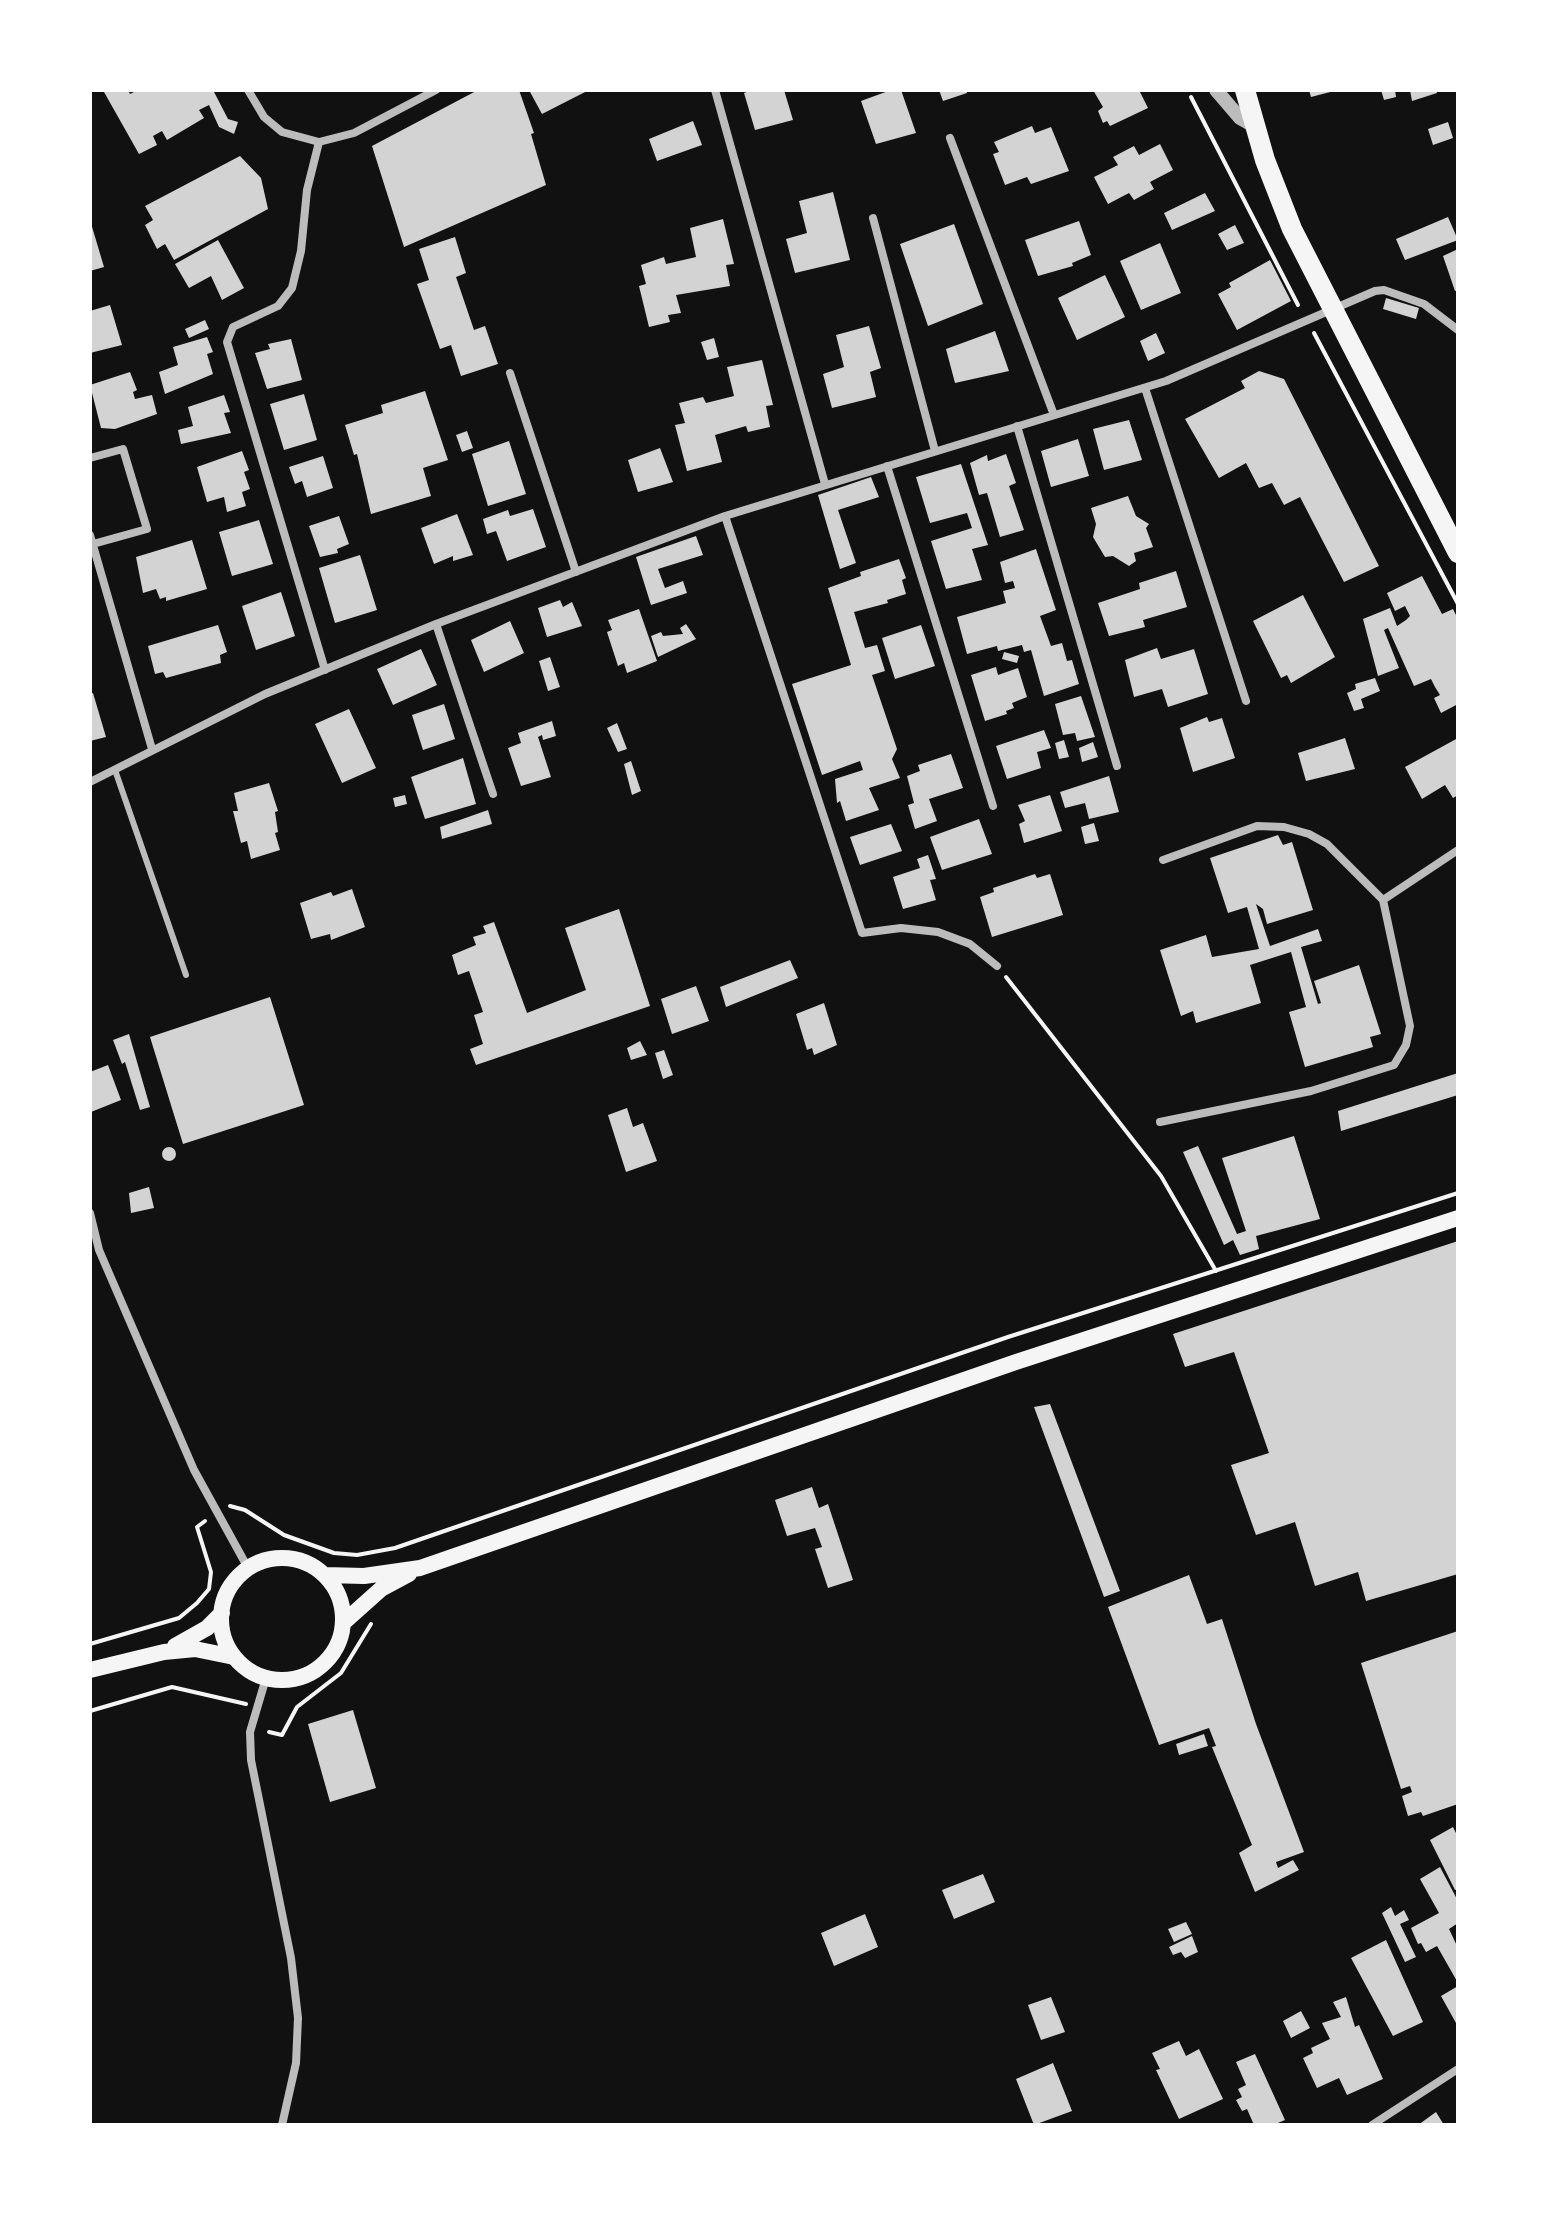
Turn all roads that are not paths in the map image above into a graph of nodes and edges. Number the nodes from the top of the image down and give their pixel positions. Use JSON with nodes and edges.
{"nodes":[{"id":1,"x":248,"y":90,"type":"edge"},
{"id":2,"x":436,"y":90,"type":"edge"},
{"id":3,"x":715,"y":90,"type":"edge"},
{"id":4,"x":1216,"y":90,"type":"edge"},
{"id":5,"x":1245,"y":90,"type":"edge"},
{"id":6,"x":1254,"y":126,"type":"junction"},
{"id":7,"x":950,"y":138,"type":"dead end"},
{"id":8,"x":319,"y":142,"type":"junction"},
{"id":9,"x":873,"y":218,"type":"dead end"},
{"id":10,"x":1332,"y":310,"type":"junction"},
{"id":11,"x":1458,"y":330,"type":"edge"},
{"id":12,"x":510,"y":373,"type":"dead end"},
{"id":13,"x":1145,"y":388,"type":"junction"},
{"id":14,"x":1054,"y":415,"type":"junction"},
{"id":15,"x":1017,"y":426,"type":"junction"},
{"id":16,"x":935,"y":451,"type":"junction"},
{"id":17,"x":90,"y":458,"type":"edge"},
{"id":18,"x":887,"y":466,"type":"junction"},
{"id":19,"x":825,"y":484,"type":"junction"},
{"id":20,"x":725,"y":516,"type":"junction"},
{"id":21,"x":91,"y":540,"type":"edge"},
{"id":22,"x":1458,"y":553,"type":"edge"},
{"id":23,"x":576,"y":572,"type":"junction"},
{"id":24,"x":436,"y":624,"type":"junction"},
{"id":25,"x":325,"y":670,"type":"junction"},
{"id":26,"x":1246,"y":701,"type":"dead end"},
{"id":27,"x":152,"y":749,"type":"junction"},
{"id":28,"x":1117,"y":766,"type":"dead end"},
{"id":29,"x":115,"y":770,"type":"junction"},
{"id":30,"x":90,"y":782,"type":"edge"},
{"id":31,"x":493,"y":794,"type":"dead end"},
{"id":32,"x":993,"y":806,"type":"dead end"},
{"id":33,"x":1458,"y":850,"type":"edge"},
{"id":34,"x":1163,"y":860,"type":"dead end"},
{"id":35,"x":1383,"y":900,"type":"junction"},
{"id":36,"x":997,"y":966,"type":"road end"},
{"id":37,"x":186,"y":975,"type":"dead end"},
{"id":38,"x":1160,"y":1122,"type":"dead end"},
{"id":39,"x":90,"y":1213,"type":"edge"},
{"id":40,"x":1458,"y":1218,"type":"edge"},
{"id":41,"x":248,"y":1568,"type":"junction"},
{"id":42,"x":420,"y":1568,"type":"junction"},
{"id":43,"x":325,"y":1575,"type":"junction"},
{"id":44,"x":222,"y":1613,"type":"junction"},
{"id":45,"x":343,"y":1623,"type":"junction"},
{"id":46,"x":164,"y":1652,"type":"junction"},
{"id":47,"x":234,"y":1657,"type":"junction"},
{"id":48,"x":90,"y":1670,"type":"edge"},
{"id":49,"x":266,"y":1678,"type":"junction"},
{"id":50,"x":1458,"y":2069,"type":"edge"},
{"id":51,"x":282,"y":2125,"type":"edge"},
{"id":52,"x":1374,"y":2125,"type":"edge"}],
"edges":[{"from":1,"to":8,"type":"street"},
{"from":2,"to":8,"type":"street"},
{"from":3,"to":19,"type":"street"},
{"from":4,"to":6,"type":"street"},
{"from":5,"to":6,"type":"main road"},
{"from":6,"to":10,"type":"main road"},
{"from":7,"to":14,"type":"street"},
{"from":8,"to":25,"type":"street"},
{"from":9,"to":16,"type":"street"},
{"from":10,"to":11,"type":"street"},
{"from":10,"to":13,"type":"street"},
{"from":10,"to":22,"type":"main road"},
{"from":12,"to":23,"type":"street"},
{"from":13,"to":14,"type":"street"},
{"from":13,"to":26,"type":"street"},
{"from":14,"to":15,"type":"street"},
{"from":15,"to":16,"type":"street"},
{"from":15,"to":28,"type":"street"},
{"from":16,"to":18,"type":"street"},
{"from":17,"to":21,"type":"street"},
{"from":18,"to":19,"type":"street"},
{"from":18,"to":32,"type":"street"},
{"from":19,"to":20,"type":"street"},
{"from":20,"to":23,"type":"street"},
{"from":20,"to":36,"type":"street"},
{"from":21,"to":27,"type":"street"},
{"from":23,"to":24,"type":"street"},
{"from":24,"to":25,"type":"street"},
{"from":24,"to":31,"type":"street"},
{"from":25,"to":27,"type":"street"},
{"from":27,"to":29,"type":"street"},
{"from":29,"to":30,"type":"street"},
{"from":29,"to":37,"type":"lane"},
{"from":33,"to":35,"type":"street"},
{"from":34,"to":35,"type":"street"},
{"from":35,"to":38,"type":"street"},
{"from":39,"to":41,"type":"street"},
{"from":40,"to":42,"type":"main road"},
{"from":41,"to":43,"type":"main road"},
{"from":41,"to":44,"type":"main road"},
{"from":42,"to":43,"type":"main road"},
{"from":42,"to":45,"type":"main road"},
{"from":43,"to":45,"type":"main road"},
{"from":44,"to":46,"type":"main road"},
{"from":44,"to":47,"type":"main road"},
{"from":45,"to":49,"type":"main road"},
{"from":46,"to":47,"type":"main road"},
{"from":46,"to":48,"type":"main road"},
{"from":47,"to":49,"type":"main road"},
{"from":49,"to":51,"type":"street"},
{"from":50,"to":52,"type":"street"}]}
